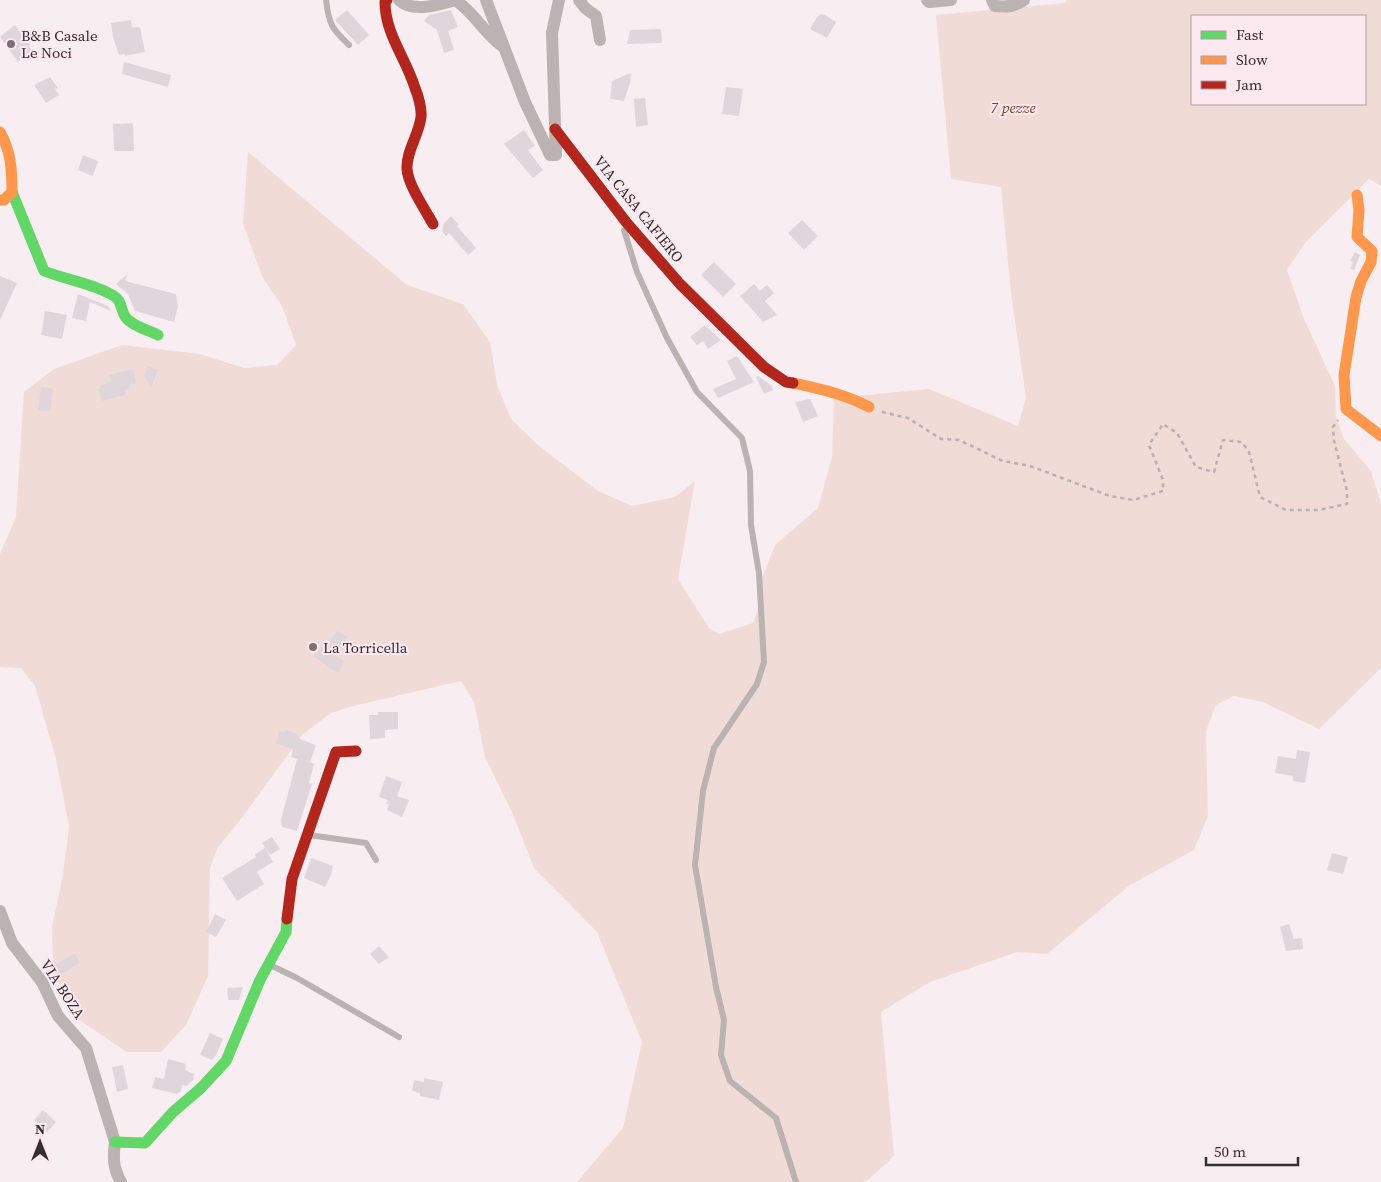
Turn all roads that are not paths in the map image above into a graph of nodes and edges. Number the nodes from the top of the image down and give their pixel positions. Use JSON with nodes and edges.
{"nodes":[{"id":1,"x":326,"y":0,"type":"edge"},
{"id":2,"x":387,"y":0,"type":"edge"},
{"id":3,"x":398,"y":0,"type":"edge"},
{"id":4,"x":486,"y":0,"type":"edge"},
{"id":5,"x":559,"y":0,"type":"edge"},
{"id":6,"x":579,"y":0,"type":"edge"},
{"id":7,"x":927,"y":0,"type":"edge"},
{"id":8,"x":951,"y":0,"type":"edge"},
{"id":9,"x":992,"y":0,"type":"edge"},
{"id":10,"x":1024,"y":0,"type":"edge"},
{"id":11,"x":600,"y":40,"type":"dead end"},
{"id":12,"x":349,"y":45,"type":"dead end"},
{"id":13,"x":504,"y":47,"type":"junction"},
{"id":14,"x":555,"y":129,"type":"junction"},
{"id":15,"x":0,"y":132,"type":"edge"},
{"id":16,"x":12,"y":192,"type":"junction"},
{"id":17,"x":1357,"y":195,"type":"dead end"},
{"id":18,"x":0,"y":200,"type":"edge"},
{"id":19,"x":619,"y":212,"type":"junction"},
{"id":20,"x":433,"y":224,"type":"dead end"},
{"id":21,"x":158,"y":335,"type":"dead end"},
{"id":22,"x":869,"y":408,"type":"road end"},
{"id":23,"x":1380,"y":435,"type":"edge"},
{"id":24,"x":356,"y":751,"type":"dead end"},
{"id":25,"x":308,"y":835,"type":"junction"},
{"id":26,"x":376,"y":860,"type":"dead end"},
{"id":27,"x":0,"y":911,"type":"edge"},
{"id":28,"x":268,"y":964,"type":"junction"},
{"id":29,"x":399,"y":1037,"type":"dead end"},
{"id":30,"x":115,"y":1142,"type":"junction"},
{"id":31,"x":120,"y":1182,"type":"edge"},
{"id":32,"x":796,"y":1182,"type":"edge"}],
"edges":[{"from":1,"to":12,"type":"lane"},
{"from":2,"to":20,"type":"street"},
{"from":3,"to":13,"type":"street"},
{"from":4,"to":13,"type":"street"},
{"from":5,"to":14,"type":"street"},
{"from":6,"to":11,"type":"street"},
{"from":7,"to":8,"type":"street"},
{"from":9,"to":10,"type":"street"},
{"from":13,"to":14,"type":"street"},
{"from":14,"to":19,"type":"street","name":"VIA CASA CAFIERO"},
{"from":15,"to":16,"type":"street"},
{"from":16,"to":18,"type":"street"},
{"from":16,"to":21,"type":"street"},
{"from":17,"to":23,"type":"street"},
{"from":19,"to":22,"type":"street","name":"VIA CASA CAFIERO"},
{"from":19,"to":32,"type":"lane"},
{"from":24,"to":25,"type":"street"},
{"from":25,"to":26,"type":"lane"},
{"from":25,"to":28,"type":"street"},
{"from":27,"to":30,"type":"street","name":"VIA BOZA"},
{"from":28,"to":29,"type":"lane"},
{"from":28,"to":30,"type":"street"},
{"from":30,"to":31,"type":"street","name":"VIA BOZA"}]}
